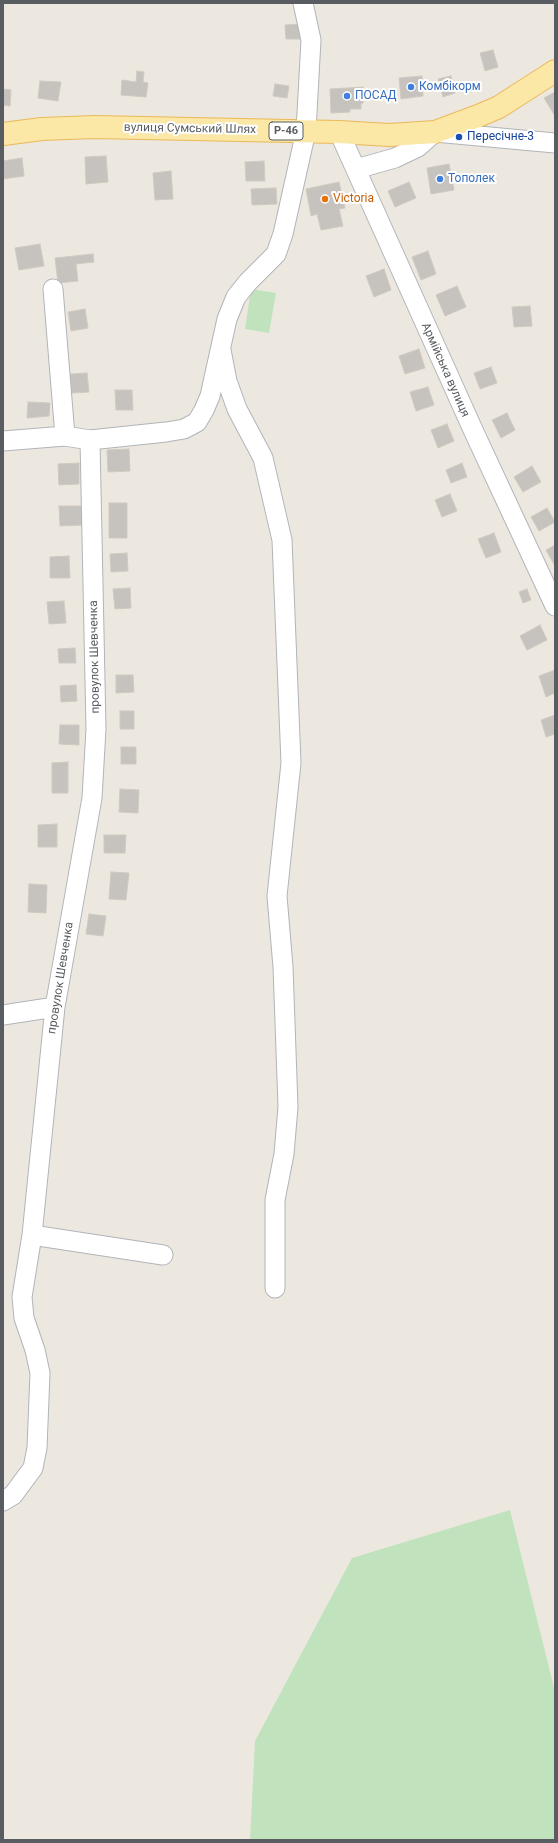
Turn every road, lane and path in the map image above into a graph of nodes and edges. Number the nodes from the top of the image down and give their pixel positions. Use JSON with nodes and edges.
{"nodes":[{"id":1,"x":304,"y":3,"type":"edge"},
{"id":2,"x":555,"y":71,"type":"edge"},
{"id":3,"x":306,"y":131,"type":"junction"},
{"id":4,"x":340,"y":132,"type":"junction"},
{"id":5,"x":435,"y":132,"type":"junction"},
{"id":6,"x":3,"y":134,"type":"edge"},
{"id":7,"x":555,"y":143,"type":"edge"},
{"id":8,"x":356,"y":169,"type":"junction"},
{"id":9,"x":53,"y":289,"type":"dead end"},
{"id":10,"x":221,"y":350,"type":"junction"},
{"id":11,"x":65,"y":436,"type":"junction"},
{"id":12,"x":90,"y":440,"type":"junction"},
{"id":13,"x":3,"y":441,"type":"edge"},
{"id":14,"x":555,"y":606,"type":"edge"},
{"id":15,"x":55,"y":1008,"type":"junction"},
{"id":16,"x":3,"y":1015,"type":"edge"},
{"id":17,"x":32,"y":1235,"type":"junction"},
{"id":18,"x":163,"y":1255,"type":"dead end"},
{"id":19,"x":274,"y":1288,"type":"dead end"},
{"id":20,"x":3,"y":1501,"type":"edge"}],
"edges":[{"from":1,"to":3,"type":"street"},
{"from":2,"to":5,"type":"main road","name":"вулиця Сумський Шлях","number":"Р-46"},
{"from":3,"to":4,"type":"main road","name":"вулиця Сумський Шлях","number":"Р-46"},
{"from":3,"to":6,"type":"main road","name":"вулиця Сумський Шлях","number":"Р-46"},
{"from":3,"to":10,"type":"street"},
{"from":4,"to":5,"type":"main road","name":"вулиця Сумський Шлях","number":"Р-46"},
{"from":4,"to":8,"type":"street","name":"Армійська вулиця"},
{"from":5,"to":7,"type":"street"},
{"from":5,"to":8,"type":"street"},
{"from":8,"to":14,"type":"street","name":"Армійська вулиця"},
{"from":9,"to":11,"type":"street"},
{"from":10,"to":12,"type":"street"},
{"from":10,"to":19,"type":"street"},
{"from":11,"to":12,"type":"street"},
{"from":11,"to":13,"type":"street"},
{"from":12,"to":15,"type":"street","name":"провулок Шевченка"},
{"from":15,"to":16,"type":"street"},
{"from":15,"to":17,"type":"street","name":"провулок Шевченка"},
{"from":17,"to":18,"type":"street"},
{"from":17,"to":20,"type":"street","name":"провулок Шевченка"}]}
